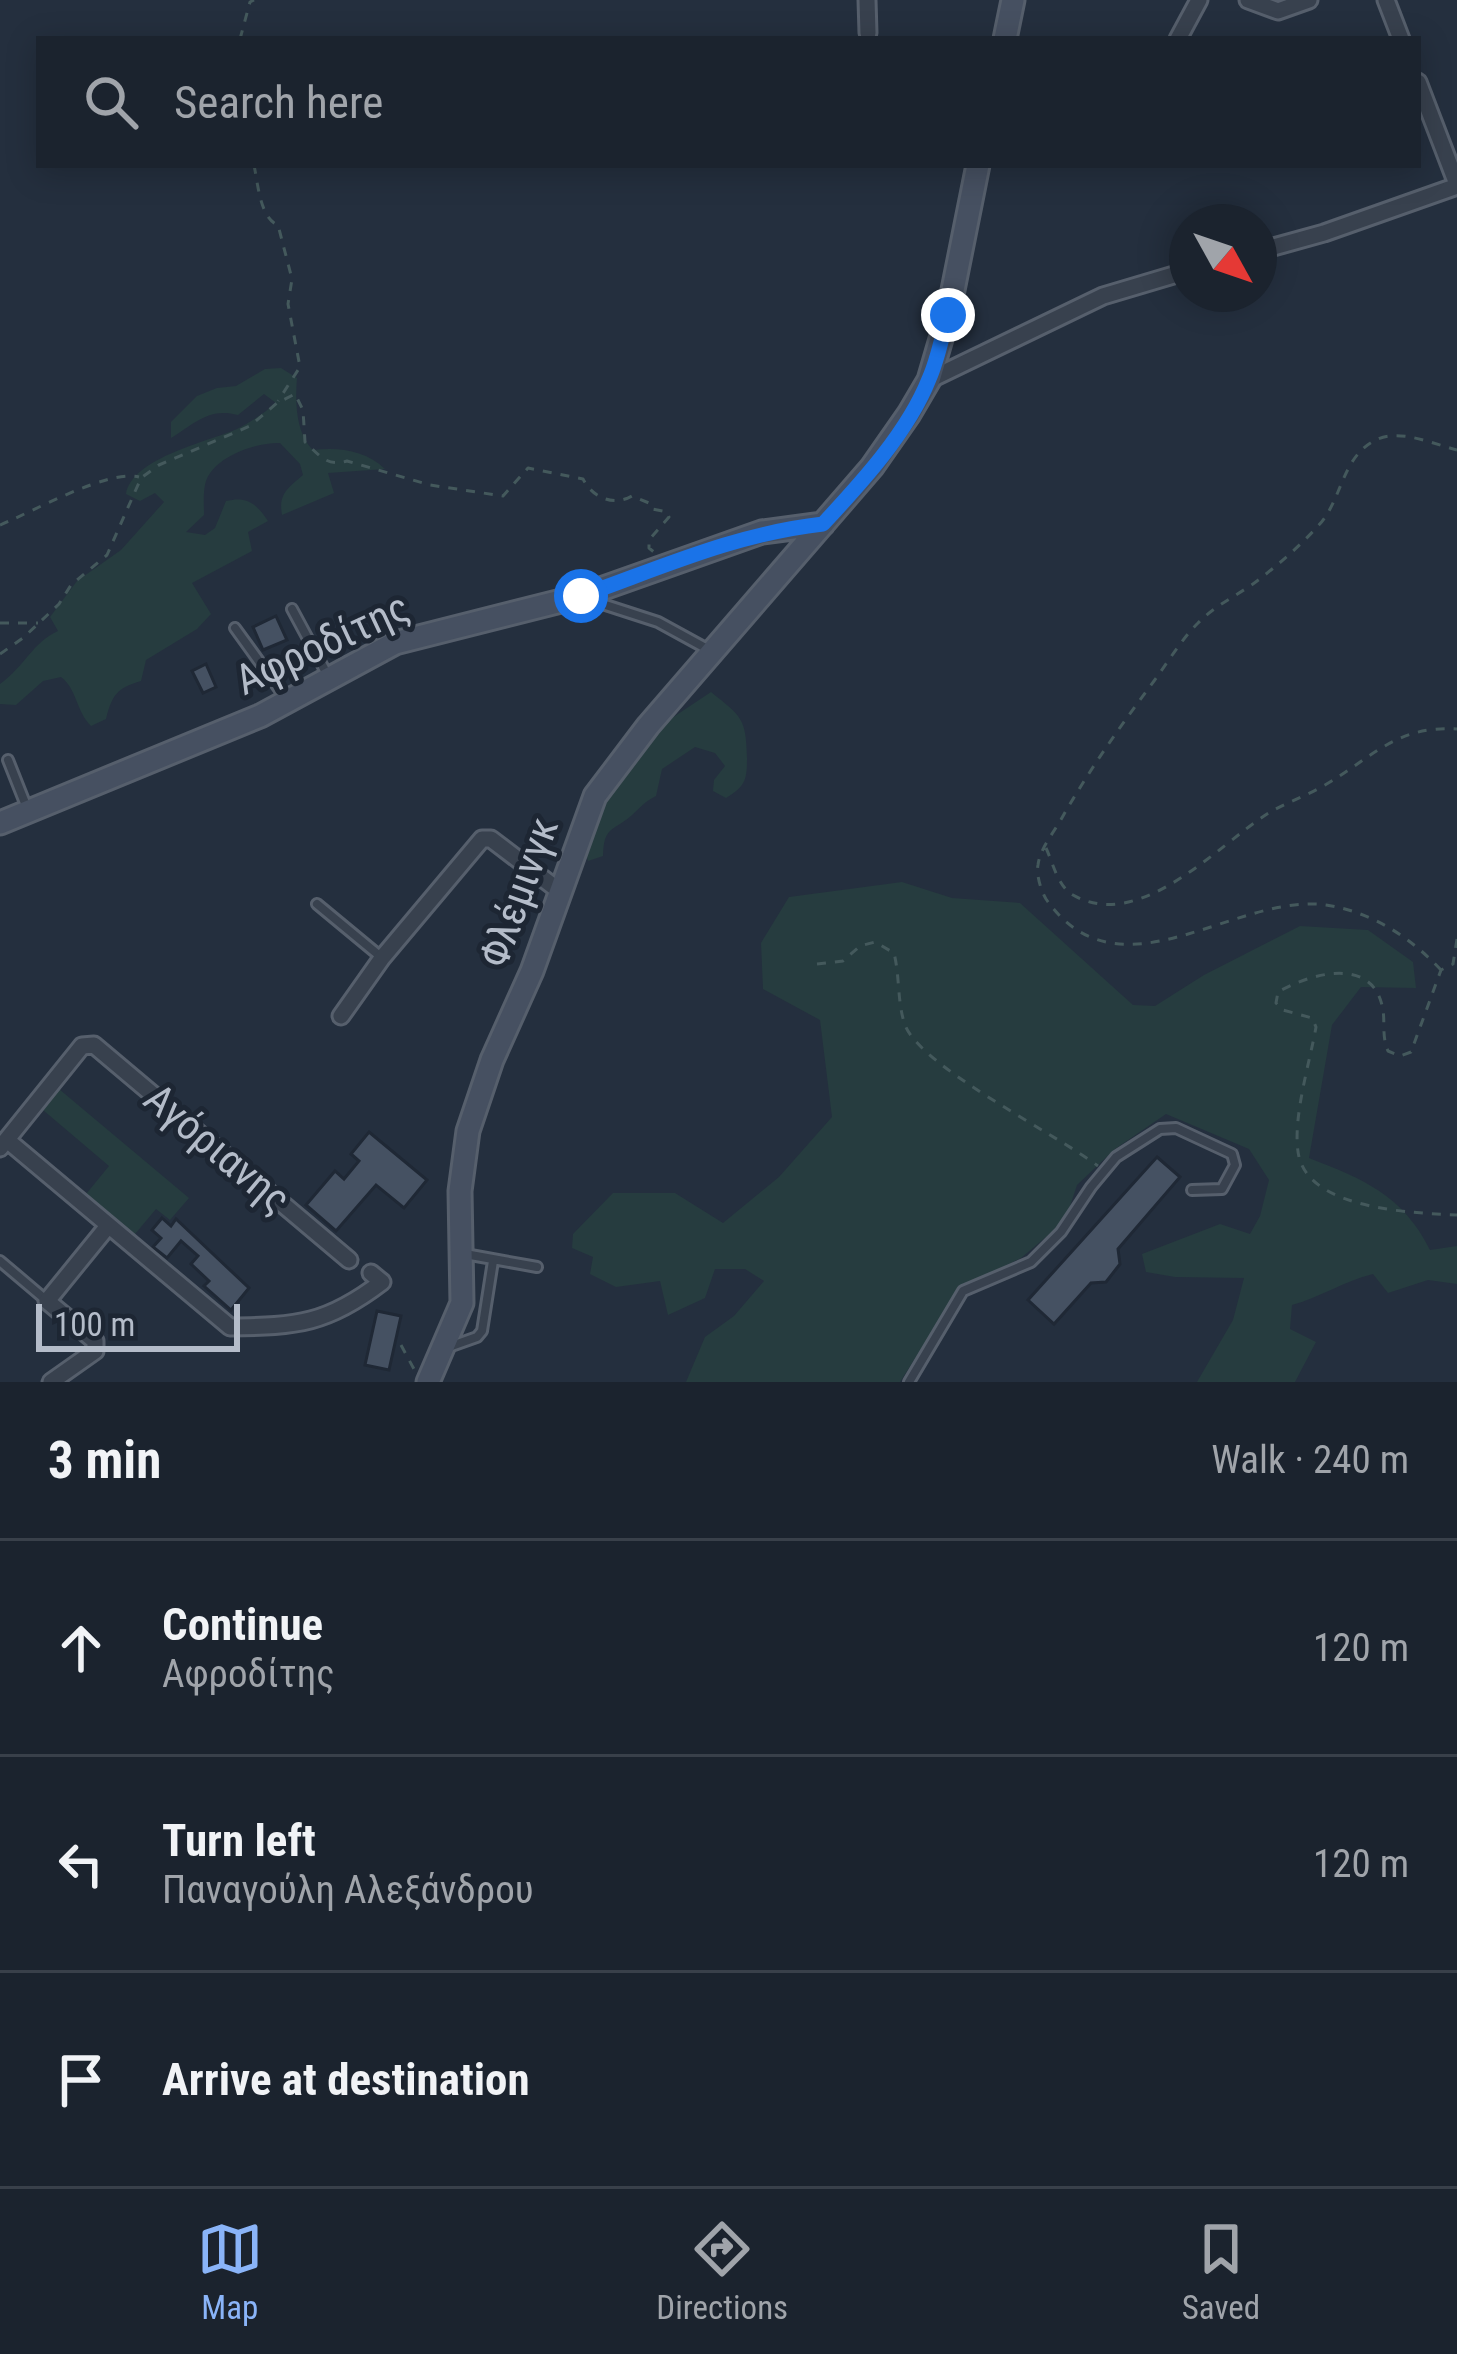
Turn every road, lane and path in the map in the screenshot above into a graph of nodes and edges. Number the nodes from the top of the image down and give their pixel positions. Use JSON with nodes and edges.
{"nodes":[{"id":1,"x":254,"y":0,"type":"edge"},
{"id":2,"x":867,"y":0,"type":"edge"},
{"id":3,"x":1013,"y":0,"type":"edge"},
{"id":4,"x":1199,"y":0,"type":"edge"},
{"id":5,"x":1248,"y":0,"type":"edge"},
{"id":6,"x":1309,"y":0,"type":"edge"},
{"id":7,"x":1386,"y":0,"type":"edge"},
{"id":8,"x":868,"y":33,"type":"dead end"},
{"id":9,"x":241,"y":36,"type":"edge"},
{"id":10,"x":1006,"y":36,"type":"edge"},
{"id":11,"x":1180,"y":36,"type":"edge"},
{"id":12,"x":1400,"y":36,"type":"edge"},
{"id":13,"x":1421,"y":90,"type":"edge"},
{"id":14,"x":255,"y":168,"type":"edge"},
{"id":15,"x":977,"y":168,"type":"edge"},
{"id":16,"x":1457,"y":185,"type":"edge"},
{"id":17,"x":1277,"y":246,"type":"edge"},
{"id":18,"x":1169,"y":276,"type":"edge"},
{"id":19,"x":929,"y":380,"type":"junction"},
{"id":20,"x":277,"y":403,"type":"junction"},
{"id":21,"x":1457,"y":451,"type":"edge"},
{"id":22,"x":141,"y":478,"type":"junction"},
{"id":23,"x":823,"y":524,"type":"junction"},
{"id":24,"x":0,"y":525,"type":"edge"},
{"id":25,"x":656,"y":554,"type":"dead end"},
{"id":26,"x":581,"y":596,"type":"junction"},
{"id":27,"x":292,"y":609,"type":"dead end"},
{"id":28,"x":0,"y":623,"type":"edge"},
{"id":29,"x":40,"y":623,"type":"junction"},
{"id":30,"x":235,"y":628,"type":"dead end"},
{"id":31,"x":712,"y":652,"type":"junction"},
{"id":32,"x":0,"y":653,"type":"edge"},
{"id":33,"x":330,"y":679,"type":"junction"},
{"id":34,"x":288,"y":701,"type":"junction"},
{"id":35,"x":1457,"y":729,"type":"edge"},
{"id":36,"x":8,"y":760,"type":"dead end"},
{"id":37,"x":29,"y":812,"type":"junction"},
{"id":38,"x":0,"y":823,"type":"edge"},
{"id":39,"x":1046,"y":846,"type":"junction"},
{"id":40,"x":562,"y":893,"type":"junction"},
{"id":41,"x":317,"y":904,"type":"dead end"},
{"id":42,"x":1457,"y":939,"type":"edge"},
{"id":43,"x":382,"y":958,"type":"junction"},
{"id":44,"x":818,"y":964,"type":"dead end"},
{"id":45,"x":1441,"y":970,"type":"junction"},
{"id":46,"x":340,"y":1016,"type":"dead end"},
{"id":47,"x":3,"y":1144,"type":"edge"},
{"id":48,"x":1104,"y":1171,"type":"junction"},
{"id":49,"x":1192,"y":1190,"type":"dead end"},
{"id":50,"x":1457,"y":1215,"type":"edge"},
{"id":51,"x":109,"y":1226,"type":"junction"},
{"id":52,"x":463,"y":1254,"type":"junction"},
{"id":53,"x":350,"y":1260,"type":"dead end"},
{"id":54,"x":0,"y":1261,"type":"edge"},
{"id":55,"x":493,"y":1261,"type":"junction"},
{"id":56,"x":537,"y":1267,"type":"dead end"},
{"id":57,"x":371,"y":1274,"type":"dead end"},
{"id":58,"x":47,"y":1301,"type":"junction"},
{"id":59,"x":401,"y":1345,"type":"dead end"},
{"id":60,"x":445,"y":1348,"type":"junction"},
{"id":61,"x":423,"y":1378,"type":"edge"},
{"id":62,"x":51,"y":1382,"type":"edge"},
{"id":63,"x":909,"y":1382,"type":"edge"}],
"edges":[{"from":1,"to":9,"type":"path"},
{"from":2,"to":8,"type":"street"},
{"from":3,"to":10,"type":"street"},
{"from":4,"to":11,"type":"street"},
{"from":5,"to":6,"type":"street"},
{"from":7,"to":12,"type":"street"},
{"from":13,"to":16,"type":"street"},
{"from":14,"to":20,"type":"path"},
{"from":15,"to":19,"type":"street","name":"Φλέμινγκ"},
{"from":16,"to":17,"type":"street"},
{"from":18,"to":19,"type":"street"},
{"from":19,"to":23,"type":"street","name":"Φλέμινγκ"},
{"from":20,"to":22,"type":"path"},
{"from":20,"to":25,"type":"path"},
{"from":21,"to":39,"type":"path"},
{"from":22,"to":24,"type":"path"},
{"from":22,"to":29,"type":"path"},
{"from":23,"to":26,"type":"street","name":"Αφροδίτης"},
{"from":23,"to":31,"type":"street","name":"Φλέμινγκ"},
{"from":26,"to":31,"type":"lane"},
{"from":26,"to":33,"type":"street","name":"Αφροδίτης"},
{"from":27,"to":33,"type":"lane"},
{"from":28,"to":29,"type":"path"},
{"from":29,"to":32,"type":"path"},
{"from":30,"to":34,"type":"lane"},
{"from":31,"to":40,"type":"street","name":"Φλέμινγκ"},
{"from":33,"to":34,"type":"street","name":"Αφροδίτης"},
{"from":34,"to":37,"type":"street","name":"Αφροδίτης"},
{"from":35,"to":39,"type":"path"},
{"from":36,"to":37,"type":"lane"},
{"from":37,"to":38,"type":"street","name":"Αφροδίτης"},
{"from":39,"to":45,"type":"path"},
{"from":40,"to":43,"type":"street"},
{"from":40,"to":52,"type":"street","name":"Φλέμινγκ"},
{"from":41,"to":43,"type":"lane"},
{"from":42,"to":45,"type":"path"},
{"from":43,"to":46,"type":"street"},
{"from":44,"to":48,"type":"path"},
{"from":45,"to":50,"type":"path"},
{"from":47,"to":51,"type":"street"},
{"from":47,"to":53,"type":"street","name":"Αγόριανης"},
{"from":48,"to":49,"type":"lane"},
{"from":48,"to":63,"type":"lane"},
{"from":51,"to":57,"type":"street"},
{"from":51,"to":58,"type":"street"},
{"from":52,"to":55,"type":"lane"},
{"from":52,"to":60,"type":"street","name":"Φλέμινγκ"},
{"from":54,"to":58,"type":"lane"},
{"from":55,"to":56,"type":"lane"},
{"from":55,"to":60,"type":"lane"},
{"from":58,"to":62,"type":"street"},
{"from":59,"to":61,"type":"path"},
{"from":60,"to":61,"type":"street","name":"Φλέμινγκ"}]}
